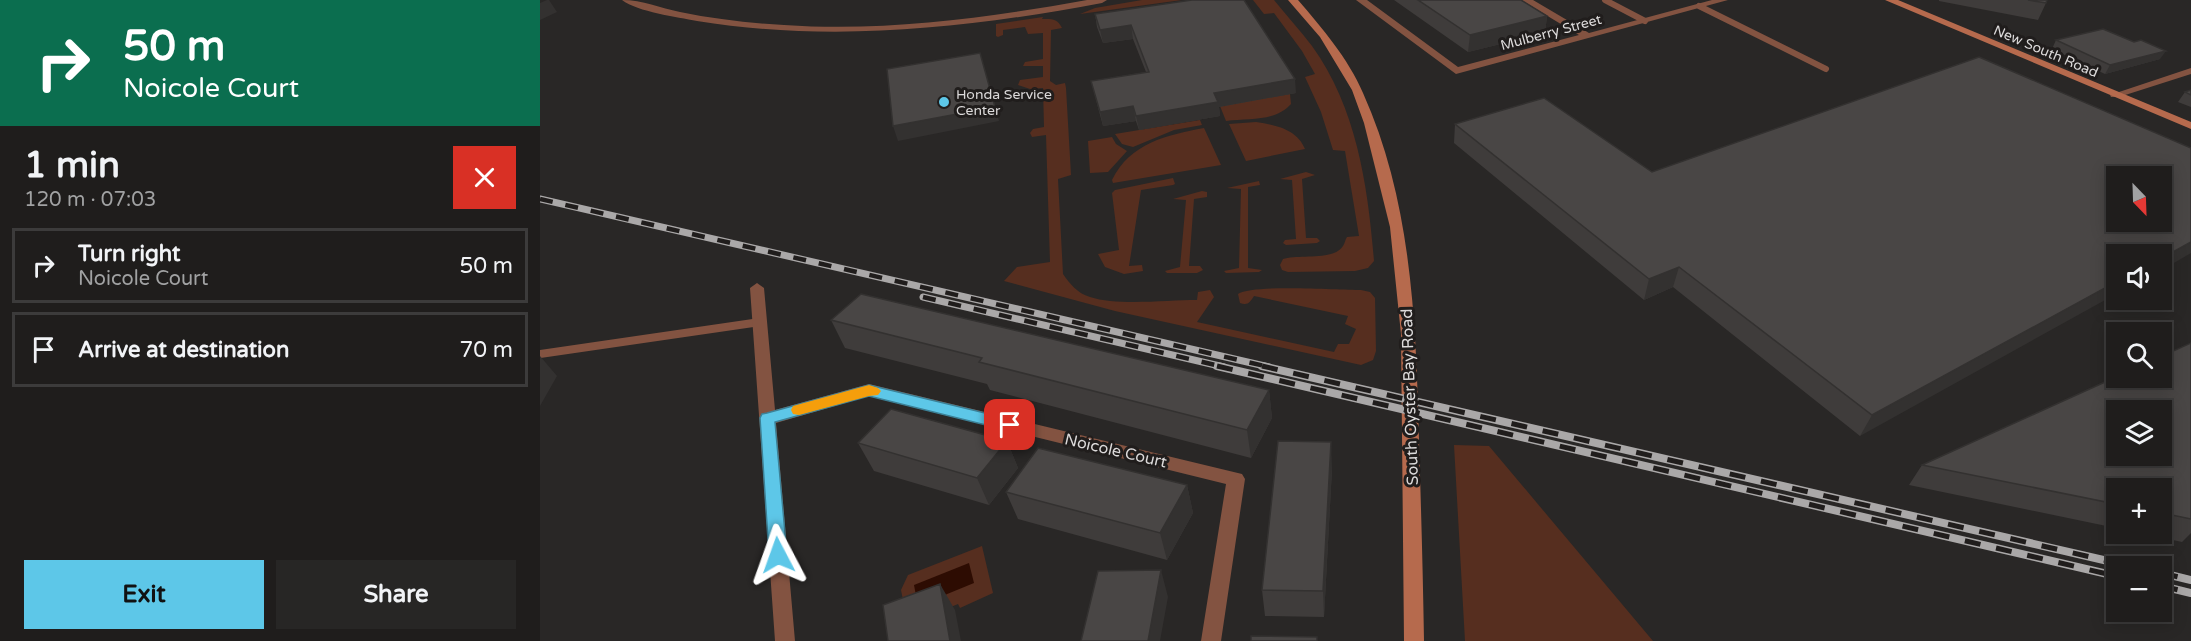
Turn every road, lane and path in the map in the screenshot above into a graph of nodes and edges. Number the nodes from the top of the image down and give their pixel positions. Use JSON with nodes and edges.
{"nodes":[{"id":1,"x":627,"y":0,"type":"edge"},
{"id":2,"x":1102,"y":0,"type":"edge"},
{"id":3,"x":1293,"y":0,"type":"edge"},
{"id":4,"x":1361,"y":0,"type":"edge"},
{"id":5,"x":1526,"y":0,"type":"edge"},
{"id":6,"x":1605,"y":0,"type":"edge"},
{"id":7,"x":1724,"y":0,"type":"edge"},
{"id":8,"x":1890,"y":0,"type":"edge"},
{"id":9,"x":1703,"y":4,"type":"edge"},
{"id":10,"x":1645,"y":21,"type":"junction"},
{"id":11,"x":1587,"y":36,"type":"junction"},
{"id":12,"x":1826,"y":69,"type":"dead end"},
{"id":13,"x":2191,"y":71,"type":"edge"},
{"id":14,"x":2115,"y":94,"type":"junction"},
{"id":15,"x":2191,"y":126,"type":"edge"},
{"id":16,"x":757,"y":288,"type":"dead end"},
{"id":17,"x":760,"y":322,"type":"junction"},
{"id":18,"x":540,"y":354,"type":"edge"},
{"id":19,"x":767,"y":418,"type":"junction"},
{"id":20,"x":785,"y":641,"type":"edge"},
{"id":21,"x":1211,"y":641,"type":"edge"},
{"id":22,"x":1414,"y":641,"type":"edge"}],
"edges":[{"from":1,"to":2,"type":"street"},
{"from":3,"to":22,"type":"main road","name":"South Oyster Bay Road"},
{"from":4,"to":11,"type":"street","name":"Mulberry Street"},
{"from":5,"to":11,"type":"street"},
{"from":6,"to":10,"type":"lane"},
{"from":7,"to":9,"type":"street","name":"Mulberry Street"},
{"from":8,"to":14,"type":"main road","name":"New South Road"},
{"from":9,"to":10,"type":"street","name":"Mulberry Street"},
{"from":9,"to":12,"type":"lane"},
{"from":10,"to":11,"type":"street","name":"Mulberry Street"},
{"from":13,"to":14,"type":"street"},
{"from":14,"to":15,"type":"main road","name":"New South Road"},
{"from":16,"to":17,"type":"street"},
{"from":17,"to":18,"type":"lane"},
{"from":17,"to":19,"type":"street"},
{"from":19,"to":20,"type":"street"},
{"from":19,"to":21,"type":"street","name":"Noicole Court"}]}
